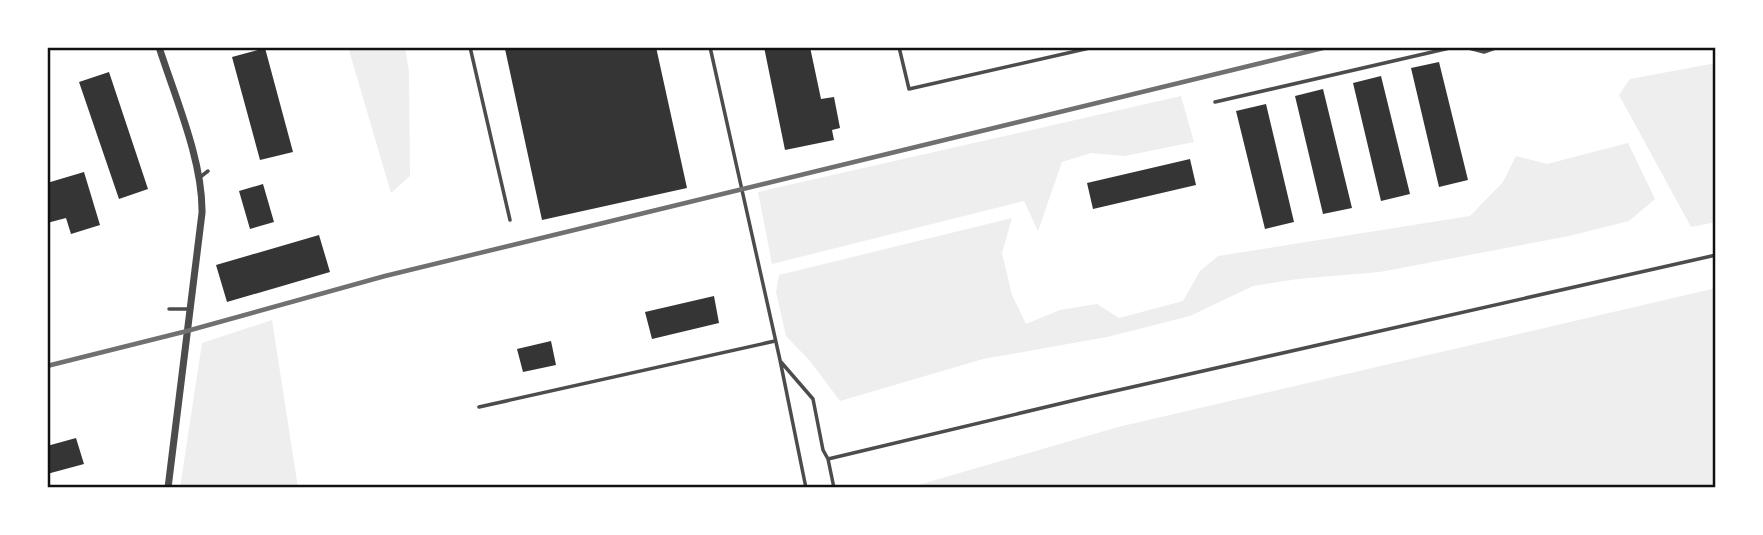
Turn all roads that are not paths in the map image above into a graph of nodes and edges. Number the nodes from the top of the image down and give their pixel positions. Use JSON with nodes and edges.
{"nodes":[{"id":1,"x":159,"y":47,"type":"edge"},
{"id":2,"x":470,"y":47,"type":"edge"},
{"id":3,"x":710,"y":47,"type":"edge"},
{"id":4,"x":899,"y":47,"type":"edge"},
{"id":5,"x":1094,"y":47,"type":"edge"},
{"id":6,"x":1454,"y":47,"type":"edge"},
{"id":7,"x":1465,"y":47,"type":"edge"},
{"id":8,"x":1498,"y":47,"type":"edge"},
{"id":9,"x":1215,"y":102,"type":"dead end"},
{"id":10,"x":208,"y":171,"type":"dead end"},
{"id":11,"x":199,"y":178,"type":"junction"},
{"id":12,"x":510,"y":220,"type":"dead end"},
{"id":13,"x":1716,"y":255,"type":"edge"},
{"id":14,"x":169,"y":309,"type":"dead end"},
{"id":15,"x":190,"y":309,"type":"junction"},
{"id":16,"x":775,"y":341,"type":"junction"},
{"id":17,"x":780,"y":360,"type":"junction"},
{"id":18,"x":479,"y":407,"type":"dead end"},
{"id":19,"x":828,"y":459,"type":"junction"},
{"id":20,"x":168,"y":488,"type":"edge"},
{"id":21,"x":806,"y":488,"type":"edge"},
{"id":22,"x":834,"y":488,"type":"edge"}],
"edges":[{"from":1,"to":11,"type":"street"},
{"from":2,"to":12,"type":"lane"},
{"from":3,"to":16,"type":"lane"},
{"from":4,"to":5,"type":"lane"},
{"from":6,"to":9,"type":"lane"},
{"from":7,"to":8,"type":"lane"},
{"from":10,"to":11,"type":"lane"},
{"from":11,"to":15,"type":"street"},
{"from":13,"to":19,"type":"lane"},
{"from":14,"to":15,"type":"lane"},
{"from":15,"to":20,"type":"street"},
{"from":16,"to":17,"type":"lane"},
{"from":16,"to":18,"type":"lane"},
{"from":17,"to":19,"type":"lane"},
{"from":17,"to":21,"type":"lane"},
{"from":19,"to":22,"type":"lane"}]}
